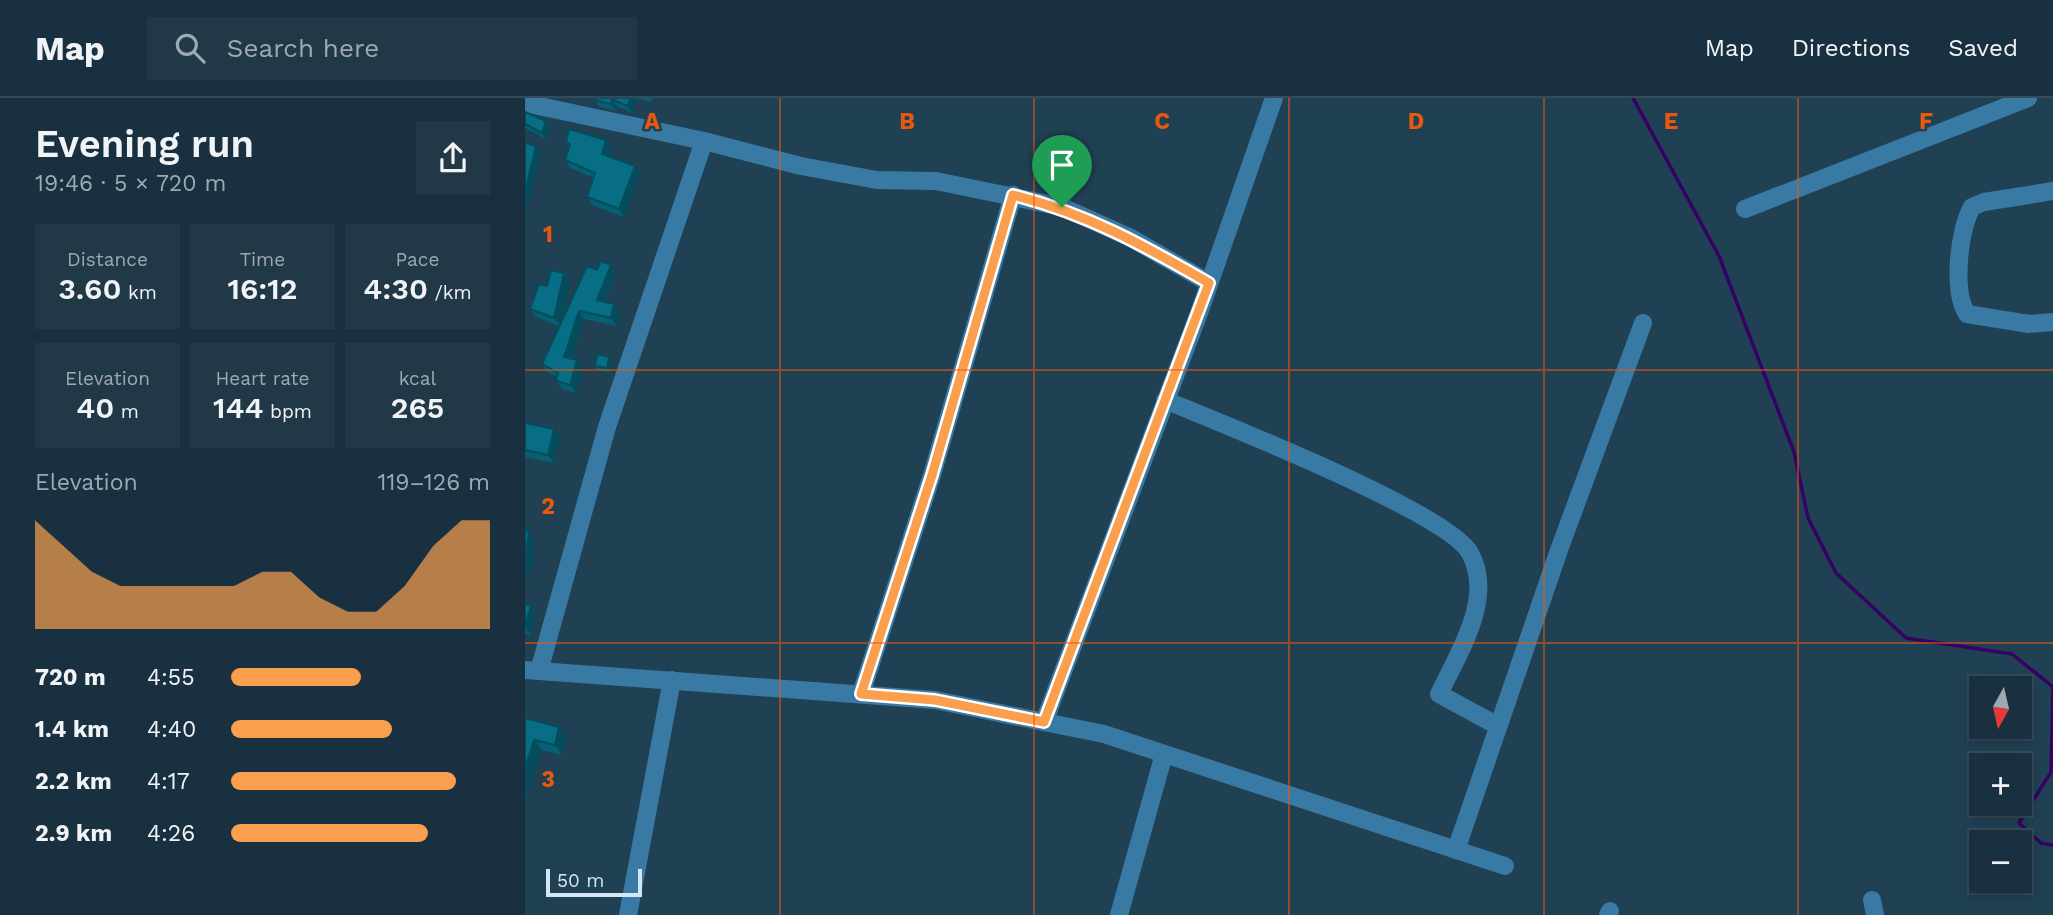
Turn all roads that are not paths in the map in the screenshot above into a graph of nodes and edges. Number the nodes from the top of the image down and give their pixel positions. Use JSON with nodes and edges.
{"nodes":[{"id":1,"x":1274,"y":98,"type":"edge"},
{"id":2,"x":2028,"y":98,"type":"edge"},
{"id":3,"x":525,"y":103,"type":"edge"},
{"id":4,"x":704,"y":141,"type":"junction"},
{"id":5,"x":2053,"y":191,"type":"edge"},
{"id":6,"x":1013,"y":195,"type":"junction"},
{"id":7,"x":1745,"y":209,"type":"dead end"},
{"id":8,"x":1209,"y":283,"type":"junction"},
{"id":9,"x":2053,"y":322,"type":"edge"},
{"id":10,"x":1643,"y":323,"type":"dead end"},
{"id":11,"x":1165,"y":400,"type":"junction"},
{"id":12,"x":532,"y":671,"type":"edge"},
{"id":13,"x":672,"y":680,"type":"junction"},
{"id":14,"x":861,"y":694,"type":"junction"},
{"id":15,"x":1044,"y":722,"type":"junction"},
{"id":16,"x":1499,"y":726,"type":"junction"},
{"id":17,"x":1164,"y":754,"type":"junction"},
{"id":18,"x":1456,"y":850,"type":"junction"},
{"id":19,"x":1504,"y":866,"type":"dead end"},
{"id":20,"x":628,"y":915,"type":"edge"},
{"id":21,"x":1119,"y":915,"type":"edge"}],
"edges":[{"from":1,"to":8,"type":"street"},
{"from":2,"to":7,"type":"street"},
{"from":3,"to":4,"type":"street"},
{"from":4,"to":6,"type":"street"},
{"from":4,"to":12,"type":"street"},
{"from":5,"to":9,"type":"street"},
{"from":6,"to":8,"type":"street"},
{"from":6,"to":14,"type":"street"},
{"from":8,"to":11,"type":"street"},
{"from":10,"to":16,"type":"street"},
{"from":11,"to":15,"type":"street"},
{"from":11,"to":16,"type":"street"},
{"from":12,"to":13,"type":"street"},
{"from":13,"to":14,"type":"street"},
{"from":13,"to":20,"type":"street"},
{"from":14,"to":15,"type":"street"},
{"from":15,"to":17,"type":"street"},
{"from":16,"to":18,"type":"street"},
{"from":17,"to":18,"type":"street"},
{"from":17,"to":21,"type":"street"},
{"from":18,"to":19,"type":"street"}]}
